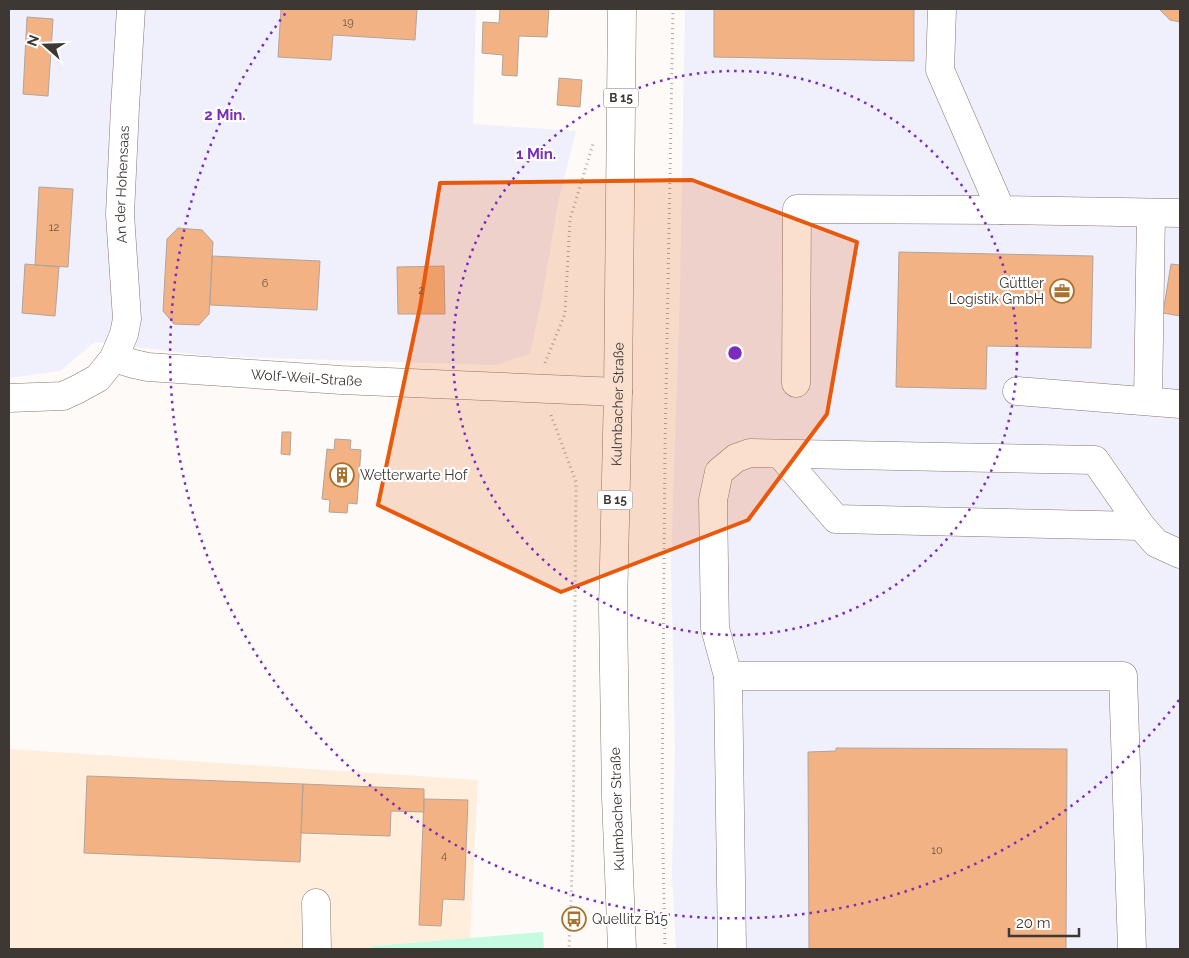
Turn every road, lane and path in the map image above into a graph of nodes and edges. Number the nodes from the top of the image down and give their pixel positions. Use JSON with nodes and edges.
{"nodes":[{"id":1,"x":131,"y":9,"type":"edge"},
{"id":2,"x":622,"y":9,"type":"edge"},
{"id":3,"x":673,"y":9,"type":"edge"},
{"id":4,"x":942,"y":9,"type":"edge"},
{"id":5,"x":593,"y":136,"type":"dead end"},
{"id":6,"x":1001,"y":210,"type":"junction"},
{"id":7,"x":1151,"y":213,"type":"junction"},
{"id":8,"x":1180,"y":214,"type":"edge"},
{"id":9,"x":114,"y":358,"type":"junction"},
{"id":10,"x":796,"y":383,"type":"dead end"},
{"id":11,"x":542,"y":390,"type":"junction"},
{"id":12,"x":1017,"y":390,"type":"dead end"},
{"id":13,"x":618,"y":392,"type":"junction"},
{"id":14,"x":9,"y":398,"type":"edge"},
{"id":15,"x":1148,"y":401,"type":"junction"},
{"id":16,"x":1180,"y":404,"type":"edge"},
{"id":17,"x":780,"y":454,"type":"junction"},
{"id":18,"x":1141,"y":526,"type":"junction"},
{"id":19,"x":1180,"y":554,"type":"edge"},
{"id":20,"x":728,"y":676,"type":"junction"},
{"id":21,"x":316,"y":903,"type":"dead end"},
{"id":22,"x":317,"y":949,"type":"edge"},
{"id":23,"x":569,"y":949,"type":"edge"},
{"id":24,"x":622,"y":949,"type":"edge"},
{"id":25,"x":665,"y":949,"type":"edge"},
{"id":26,"x":732,"y":949,"type":"edge"},
{"id":27,"x":1132,"y":949,"type":"edge"}],
"edges":[{"from":1,"to":9,"type":"street","name":"An der Hohensaas"},
{"from":2,"to":13,"type":"street","name":"Kulmbacher Straße","number":"B 15"},
{"from":3,"to":25,"type":"path"},
{"from":4,"to":6,"type":"street"},
{"from":5,"to":11,"type":"path"},
{"from":6,"to":7,"type":"street"},
{"from":6,"to":10,"type":"street"},
{"from":7,"to":8,"type":"street"},
{"from":7,"to":15,"type":"street"},
{"from":9,"to":11,"type":"street","name":"Wolf-Weil-Straße"},
{"from":9,"to":14,"type":"street"},
{"from":11,"to":13,"type":"street","name":"Wolf-Weil-Straße"},
{"from":11,"to":23,"type":"path"},
{"from":12,"to":15,"type":"street"},
{"from":13,"to":24,"type":"street","name":"Kulmbacher Straße","number":"B 15"},
{"from":15,"to":16,"type":"street"},
{"from":17,"to":18,"type":"street"},
{"from":17,"to":18,"type":"street"},
{"from":17,"to":20,"type":"street"},
{"from":18,"to":19,"type":"street"},
{"from":20,"to":26,"type":"street"},
{"from":20,"to":27,"type":"street"},
{"from":21,"to":22,"type":"street"}]}
